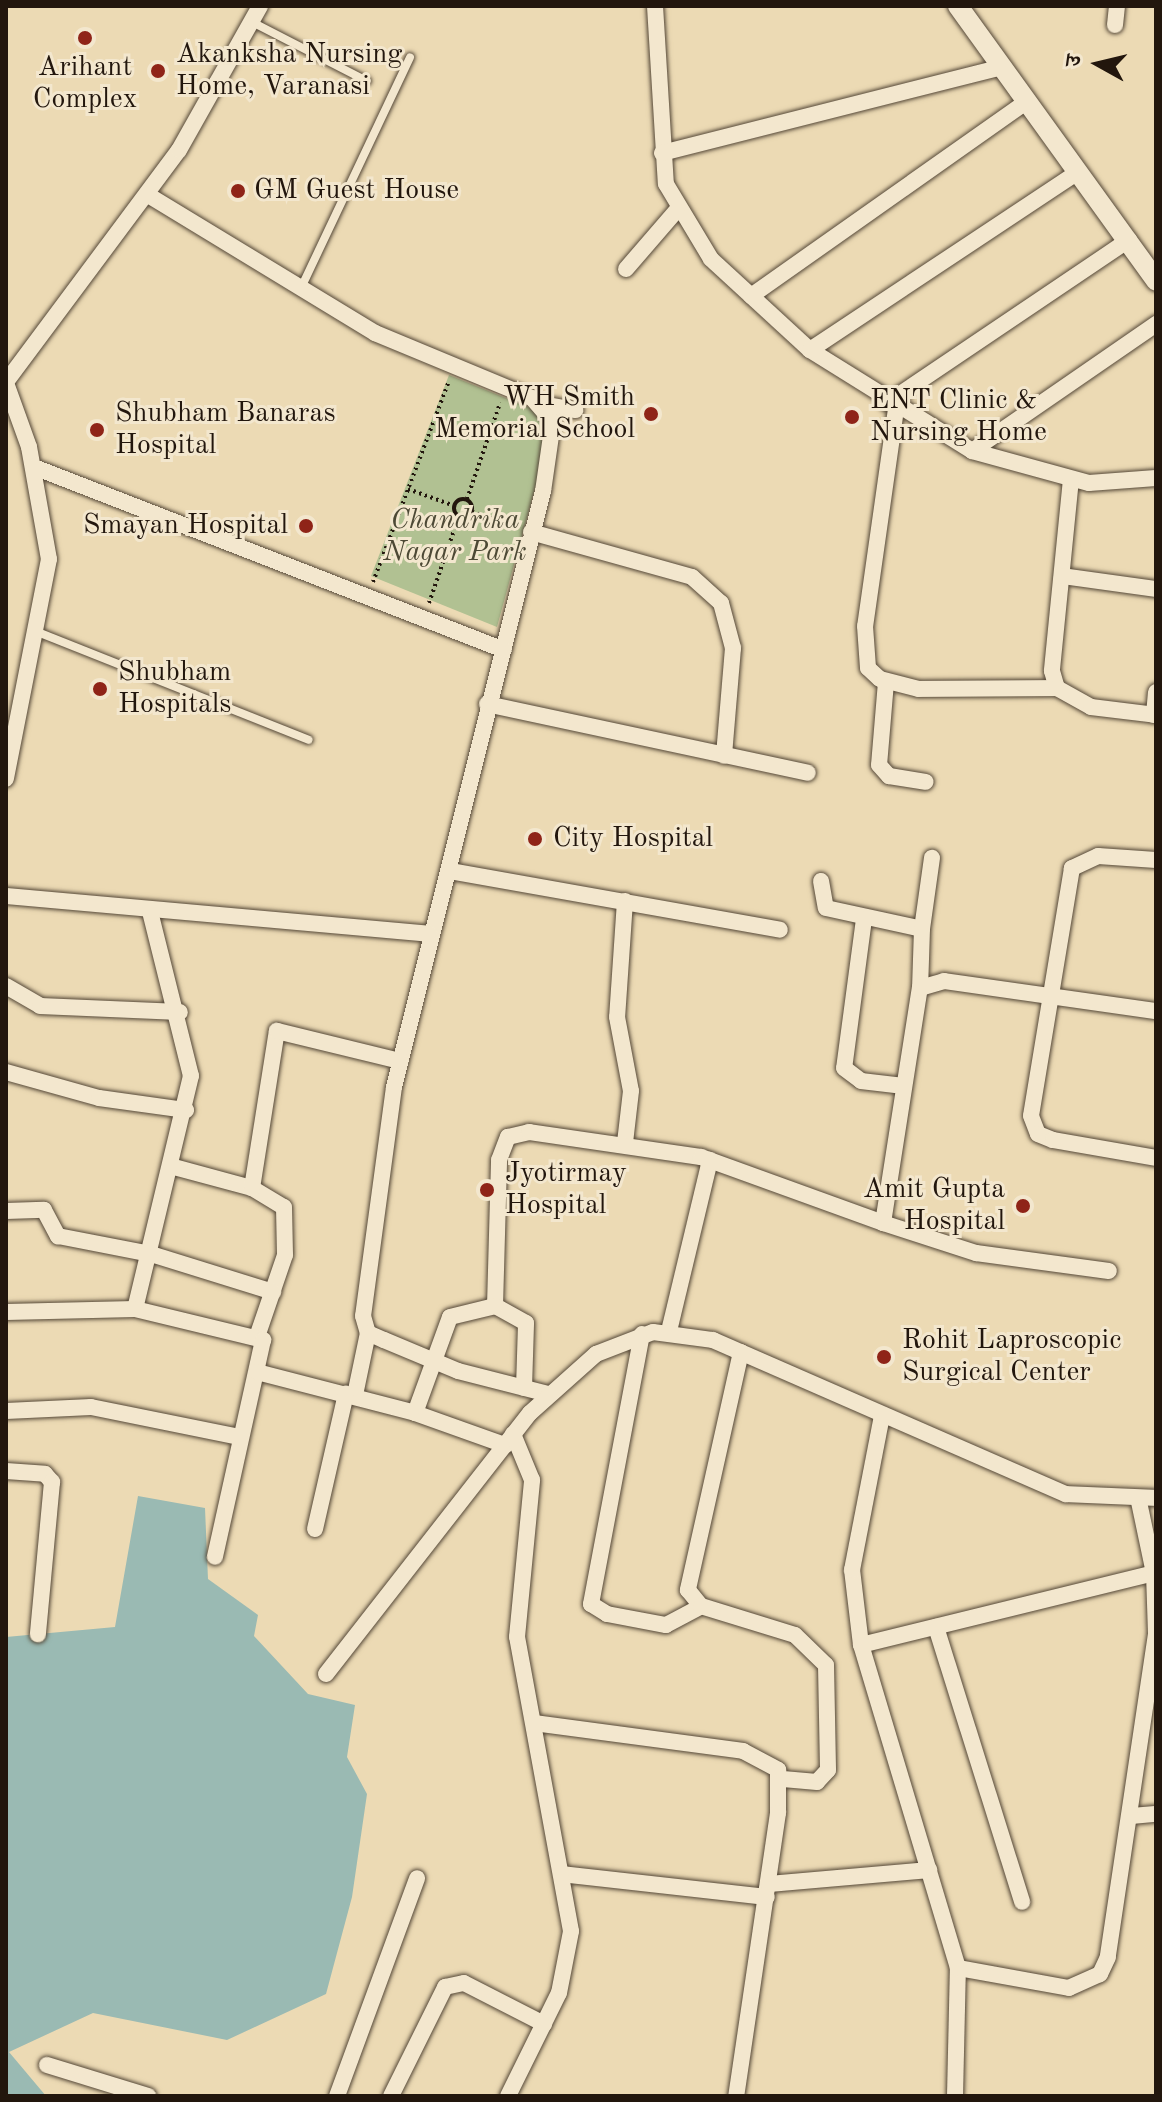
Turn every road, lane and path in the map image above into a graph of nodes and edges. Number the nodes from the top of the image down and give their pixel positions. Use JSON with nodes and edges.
{"nodes":[{"id":1,"x":260,"y":6,"type":"edge"},
{"id":2,"x":655,"y":6,"type":"edge"},
{"id":3,"x":958,"y":6,"type":"edge"},
{"id":4,"x":1117,"y":6,"type":"edge"},
{"id":5,"x":252,"y":22,"type":"junction"},
{"id":6,"x":1115,"y":25,"type":"dead end"},
{"id":7,"x":410,"y":57,"type":"dead end"},
{"id":8,"x":1001,"y":67,"type":"junction"},
{"id":9,"x":367,"y":81,"type":"dead end"},
{"id":10,"x":1026,"y":102,"type":"junction"},
{"id":11,"x":662,"y":153,"type":"junction"},
{"id":12,"x":1078,"y":172,"type":"junction"},
{"id":13,"x":148,"y":195,"type":"junction"},
{"id":14,"x":676,"y":211,"type":"junction"},
{"id":15,"x":1129,"y":240,"type":"junction"},
{"id":16,"x":626,"y":269,"type":"dead end"},
{"id":17,"x":1156,"y":281,"type":"edge"},
{"id":18,"x":301,"y":289,"type":"junction"},
{"id":19,"x":751,"y":296,"type":"junction"},
{"id":20,"x":1156,"y":324,"type":"edge"},
{"id":21,"x":810,"y":350,"type":"junction"},
{"id":22,"x":455,"y":367,"type":"junction"},
{"id":23,"x":6,"y":383,"type":"edge"},
{"id":24,"x":505,"y":387,"type":"junction"},
{"id":25,"x":541,"y":404,"type":"junction"},
{"id":26,"x":892,"y":406,"type":"junction"},
{"id":27,"x":575,"y":410,"type":"dead end"},
{"id":28,"x":972,"y":451,"type":"junction"},
{"id":29,"x":34,"y":467,"type":"junction"},
{"id":30,"x":1156,"y":478,"type":"edge"},
{"id":31,"x":1071,"y":479,"type":"junction"},
{"id":32,"x":408,"y":488,"type":"junction"},
{"id":33,"x":467,"y":499,"type":"junction"},
{"id":34,"x":455,"y":506,"type":"junction"},
{"id":35,"x":472,"y":512,"type":"junction"},
{"id":36,"x":459,"y":516,"type":"junction"},
{"id":37,"x":531,"y":532,"type":"junction"},
{"id":38,"x":1062,"y":576,"type":"junction"},
{"id":39,"x":1156,"y":589,"type":"edge"},
{"id":40,"x":366,"y":599,"type":"junction"},
{"id":41,"x":423,"y":620,"type":"junction"},
{"id":42,"x":40,"y":633,"type":"junction"},
{"id":43,"x":504,"y":650,"type":"junction"},
{"id":44,"x":886,"y":682,"type":"junction"},
{"id":45,"x":1057,"y":688,"type":"junction"},
{"id":46,"x":1156,"y":692,"type":"edge"},
{"id":47,"x":487,"y":704,"type":"junction"},
{"id":48,"x":1155,"y":715,"type":"edge"},
{"id":49,"x":309,"y":740,"type":"dead end"},
{"id":50,"x":724,"y":756,"type":"junction"},
{"id":51,"x":808,"y":773,"type":"dead end"},
{"id":52,"x":6,"y":779,"type":"edge"},
{"id":53,"x":926,"y":782,"type":"dead end"},
{"id":54,"x":932,"y":858,"type":"dead end"},
{"id":55,"x":1156,"y":860,"type":"edge"},
{"id":56,"x":450,"y":871,"type":"junction"},
{"id":57,"x":821,"y":881,"type":"dead end"},
{"id":58,"x":6,"y":898,"type":"edge"},
{"id":59,"x":625,"y":901,"type":"junction"},
{"id":60,"x":150,"y":911,"type":"junction"},
{"id":61,"x":864,"y":919,"type":"junction"},
{"id":62,"x":922,"y":929,"type":"junction"},
{"id":63,"x":780,"y":930,"type":"dead end"},
{"id":64,"x":429,"y":934,"type":"junction"},
{"id":65,"x":6,"y":986,"type":"edge"},
{"id":66,"x":920,"y":988,"type":"junction"},
{"id":67,"x":1054,"y":998,"type":"junction"},
{"id":68,"x":1156,"y":1011,"type":"edge"},
{"id":69,"x":180,"y":1012,"type":"junction"},
{"id":70,"x":400,"y":1061,"type":"junction"},
{"id":71,"x":6,"y":1072,"type":"edge"},
{"id":72,"x":904,"y":1086,"type":"junction"},
{"id":73,"x":186,"y":1110,"type":"junction"},
{"id":74,"x":625,"y":1143,"type":"junction"},
{"id":75,"x":1156,"y":1158,"type":"edge"},
{"id":76,"x":710,"y":1160,"type":"junction"},
{"id":77,"x":174,"y":1167,"type":"junction"},
{"id":78,"x":252,"y":1188,"type":"junction"},
{"id":79,"x":6,"y":1211,"type":"edge"},
{"id":80,"x":883,"y":1223,"type":"junction"},
{"id":81,"x":151,"y":1254,"type":"junction"},
{"id":82,"x":1109,"y":1271,"type":"dead end"},
{"id":83,"x":273,"y":1292,"type":"junction"},
{"id":84,"x":495,"y":1306,"type":"junction"},
{"id":85,"x":135,"y":1309,"type":"junction"},
{"id":86,"x":6,"y":1312,"type":"edge"},
{"id":87,"x":669,"y":1331,"type":"junction"},
{"id":88,"x":368,"y":1333,"type":"junction"},
{"id":89,"x":642,"y":1334,"type":"junction"},
{"id":90,"x":257,"y":1337,"type":"junction"},
{"id":91,"x":741,"y":1352,"type":"junction"},
{"id":92,"x":433,"y":1361,"type":"junction"},
{"id":93,"x":257,"y":1372,"type":"junction"},
{"id":94,"x":524,"y":1388,"type":"junction"},
{"id":95,"x":350,"y":1394,"type":"junction"},
{"id":96,"x":548,"y":1394,"type":"junction"},
{"id":97,"x":6,"y":1411,"type":"edge"},
{"id":98,"x":415,"y":1413,"type":"junction"},
{"id":99,"x":882,"y":1415,"type":"junction"},
{"id":100,"x":240,"y":1437,"type":"junction"},
{"id":101,"x":509,"y":1440,"type":"junction"},
{"id":102,"x":6,"y":1471,"type":"edge"},
{"id":103,"x":1148,"y":1500,"type":"edge"},
{"id":104,"x":315,"y":1529,"type":"dead end"},
{"id":105,"x":215,"y":1557,"type":"dead end"},
{"id":106,"x":1154,"y":1573,"type":"junction"},
{"id":107,"x":701,"y":1606,"type":"junction"},
{"id":108,"x":936,"y":1627,"type":"junction"},
{"id":109,"x":38,"y":1634,"type":"dead end"},
{"id":110,"x":861,"y":1645,"type":"junction"},
{"id":111,"x":326,"y":1674,"type":"dead end"},
{"id":112,"x":534,"y":1723,"type":"junction"},
{"id":113,"x":780,"y":1779,"type":"junction"},
{"id":114,"x":1156,"y":1814,"type":"edge"},
{"id":115,"x":1131,"y":1816,"type":"junction"},
{"id":116,"x":929,"y":1870,"type":"junction"},
{"id":117,"x":561,"y":1874,"type":"junction"},
{"id":118,"x":417,"y":1878,"type":"dead end"},
{"id":119,"x":768,"y":1890,"type":"junction"},
{"id":120,"x":1022,"y":1902,"type":"dead end"},
{"id":121,"x":958,"y":1968,"type":"junction"},
{"id":122,"x":544,"y":2024,"type":"junction"},
{"id":123,"x":47,"y":2065,"type":"dead end"},
{"id":124,"x":396,"y":2094,"type":"edge"},
{"id":125,"x":148,"y":2096,"type":"edge"},
{"id":126,"x":337,"y":2096,"type":"edge"},
{"id":127,"x":508,"y":2096,"type":"edge"},
{"id":128,"x":736,"y":2096,"type":"edge"},
{"id":129,"x":955,"y":2096,"type":"edge"}],
"edges":[{"from":1,"to":5,"type":"street"},
{"from":2,"to":11,"type":"street"},
{"from":3,"to":8,"type":"street"},
{"from":4,"to":6,"type":"street"},
{"from":5,"to":9,"type":"lane"},
{"from":5,"to":13,"type":"street"},
{"from":7,"to":18,"type":"lane"},
{"from":8,"to":10,"type":"street"},
{"from":8,"to":11,"type":"street"},
{"from":10,"to":12,"type":"street"},
{"from":10,"to":19,"type":"street"},
{"from":11,"to":14,"type":"street"},
{"from":12,"to":15,"type":"street"},
{"from":12,"to":21,"type":"street"},
{"from":13,"to":18,"type":"street"},
{"from":13,"to":23,"type":"street"},
{"from":14,"to":16,"type":"street"},
{"from":14,"to":19,"type":"street"},
{"from":15,"to":17,"type":"street"},
{"from":15,"to":26,"type":"street"},
{"from":18,"to":22,"type":"street"},
{"from":19,"to":21,"type":"street"},
{"from":20,"to":28,"type":"street"},
{"from":21,"to":26,"type":"street"},
{"from":22,"to":24,"type":"street"},
{"from":22,"to":32,"type":"path"},
{"from":23,"to":29,"type":"street"},
{"from":24,"to":25,"type":"street"},
{"from":24,"to":33,"type":"path"},
{"from":25,"to":27,"type":"street"},
{"from":25,"to":37,"type":"street"},
{"from":26,"to":28,"type":"street"},
{"from":26,"to":44,"type":"street"},
{"from":28,"to":31,"type":"street"},
{"from":29,"to":40,"type":"street"},
{"from":29,"to":42,"type":"street"},
{"from":30,"to":31,"type":"street"},
{"from":31,"to":38,"type":"street"},
{"from":32,"to":34,"type":"path"},
{"from":32,"to":40,"type":"path"},
{"from":33,"to":34,"type":"path"},
{"from":33,"to":35,"type":"path"},
{"from":34,"to":36,"type":"path"},
{"from":35,"to":36,"type":"path"},
{"from":35,"to":37,"type":"path"},
{"from":36,"to":41,"type":"path"},
{"from":37,"to":43,"type":"street"},
{"from":37,"to":50,"type":"street"},
{"from":38,"to":39,"type":"street"},
{"from":38,"to":45,"type":"street"},
{"from":40,"to":41,"type":"street"},
{"from":41,"to":43,"type":"street"},
{"from":42,"to":49,"type":"lane"},
{"from":42,"to":52,"type":"street"},
{"from":43,"to":47,"type":"street"},
{"from":44,"to":45,"type":"street"},
{"from":44,"to":53,"type":"street"},
{"from":45,"to":48,"type":"street"},
{"from":46,"to":48,"type":"street"},
{"from":47,"to":50,"type":"street"},
{"from":47,"to":56,"type":"street"},
{"from":50,"to":51,"type":"street"},
{"from":54,"to":62,"type":"street"},
{"from":55,"to":67,"type":"street"},
{"from":56,"to":59,"type":"street"},
{"from":56,"to":64,"type":"street"},
{"from":57,"to":61,"type":"street"},
{"from":58,"to":60,"type":"street"},
{"from":59,"to":63,"type":"street"},
{"from":59,"to":74,"type":"street"},
{"from":60,"to":64,"type":"street"},
{"from":60,"to":69,"type":"street"},
{"from":61,"to":62,"type":"street"},
{"from":61,"to":72,"type":"street"},
{"from":62,"to":66,"type":"street"},
{"from":64,"to":70,"type":"street"},
{"from":65,"to":69,"type":"street"},
{"from":66,"to":67,"type":"street"},
{"from":66,"to":72,"type":"street"},
{"from":67,"to":68,"type":"street"},
{"from":67,"to":75,"type":"street"},
{"from":69,"to":73,"type":"street"},
{"from":70,"to":78,"type":"street"},
{"from":70,"to":88,"type":"street"},
{"from":71,"to":73,"type":"street"},
{"from":72,"to":80,"type":"street"},
{"from":73,"to":77,"type":"street"},
{"from":74,"to":76,"type":"street"},
{"from":74,"to":84,"type":"street"},
{"from":76,"to":80,"type":"street"},
{"from":76,"to":87,"type":"street"},
{"from":77,"to":78,"type":"street"},
{"from":77,"to":81,"type":"street"},
{"from":78,"to":83,"type":"street"},
{"from":79,"to":81,"type":"street"},
{"from":80,"to":82,"type":"street"},
{"from":81,"to":83,"type":"street"},
{"from":81,"to":85,"type":"street"},
{"from":83,"to":90,"type":"street"},
{"from":84,"to":92,"type":"street"},
{"from":84,"to":94,"type":"street"},
{"from":85,"to":86,"type":"street"},
{"from":85,"to":90,"type":"street"},
{"from":87,"to":89,"type":"street"},
{"from":87,"to":91,"type":"street"},
{"from":88,"to":92,"type":"street"},
{"from":88,"to":95,"type":"street"},
{"from":89,"to":96,"type":"street"},
{"from":89,"to":107,"type":"street"},
{"from":90,"to":93,"type":"street"},
{"from":91,"to":99,"type":"street"},
{"from":91,"to":107,"type":"street"},
{"from":92,"to":94,"type":"street"},
{"from":92,"to":98,"type":"street"},
{"from":93,"to":95,"type":"street"},
{"from":93,"to":100,"type":"street"},
{"from":94,"to":96,"type":"street"},
{"from":95,"to":98,"type":"street"},
{"from":95,"to":104,"type":"street"},
{"from":96,"to":101,"type":"street"},
{"from":97,"to":100,"type":"street"},
{"from":98,"to":101,"type":"street"},
{"from":99,"to":103,"type":"street"},
{"from":99,"to":110,"type":"street"},
{"from":100,"to":105,"type":"street"},
{"from":101,"to":111,"type":"street"},
{"from":101,"to":112,"type":"street"},
{"from":102,"to":109,"type":"street"},
{"from":103,"to":106,"type":"street"},
{"from":106,"to":108,"type":"street"},
{"from":106,"to":115,"type":"street"},
{"from":107,"to":113,"type":"street"},
{"from":108,"to":110,"type":"street"},
{"from":108,"to":120,"type":"street"},
{"from":110,"to":116,"type":"street"},
{"from":112,"to":113,"type":"street"},
{"from":112,"to":117,"type":"street"},
{"from":113,"to":119,"type":"street"},
{"from":114,"to":115,"type":"street"},
{"from":115,"to":121,"type":"street"},
{"from":116,"to":119,"type":"street"},
{"from":116,"to":121,"type":"street"},
{"from":117,"to":119,"type":"street"},
{"from":117,"to":122,"type":"street"},
{"from":118,"to":126,"type":"street"},
{"from":119,"to":128,"type":"street"},
{"from":121,"to":129,"type":"street"},
{"from":122,"to":124,"type":"street"},
{"from":122,"to":127,"type":"street"},
{"from":123,"to":125,"type":"street"}]}
